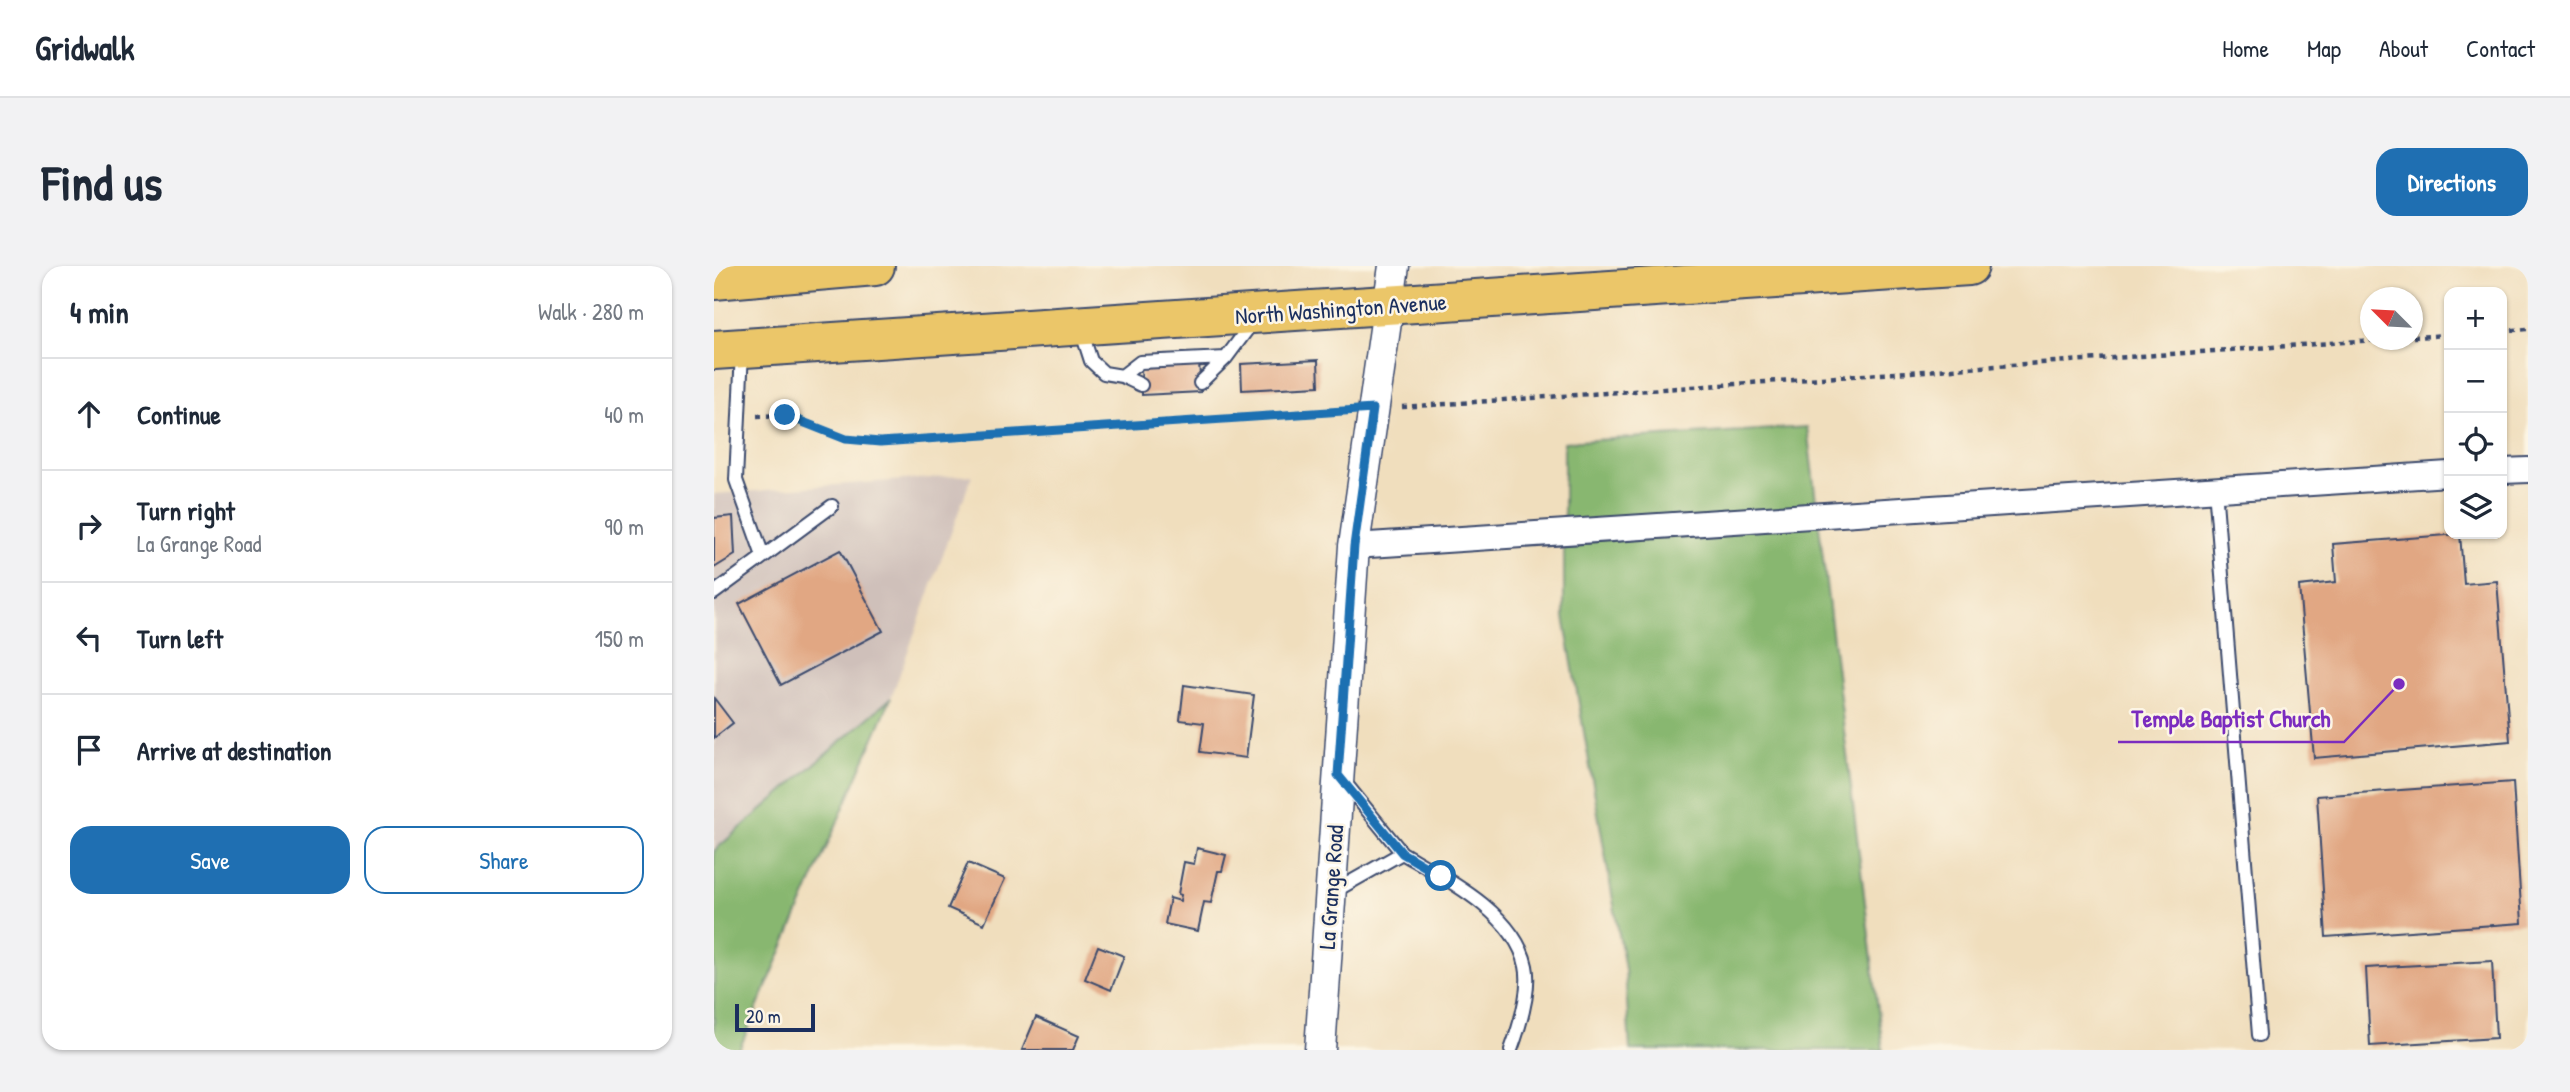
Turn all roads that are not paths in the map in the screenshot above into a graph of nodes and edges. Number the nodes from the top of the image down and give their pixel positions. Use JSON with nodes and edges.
{"nodes":[{"id":1,"x":875,"y":266,"type":"edge"},
{"id":2,"x":1394,"y":266,"type":"edge"},
{"id":3,"x":1969,"y":266,"type":"edge"},
{"id":4,"x":714,"y":280,"type":"edge"},
{"id":5,"x":1389,"y":306,"type":"junction"},
{"id":6,"x":1259,"y":314,"type":"junction"},
{"id":7,"x":1080,"y":326,"type":"junction"},
{"id":8,"x":728,"y":349,"type":"edge"},
{"id":9,"x":1226,"y":358,"type":"junction"},
{"id":10,"x":1122,"y":376,"type":"junction"},
{"id":11,"x":1200,"y":383,"type":"dead end"},
{"id":12,"x":1141,"y":385,"type":"dead end"},
{"id":13,"x":2528,"y":470,"type":"edge"},
{"id":14,"x":2507,"y":471,"type":"edge"},
{"id":15,"x":2444,"y":474,"type":"edge"},
{"id":16,"x":2215,"y":488,"type":"junction"},
{"id":17,"x":832,"y":506,"type":"dead end"},
{"id":18,"x":1354,"y":546,"type":"junction"},
{"id":19,"x":763,"y":556,"type":"junction"},
{"id":20,"x":714,"y":593,"type":"edge"},
{"id":21,"x":1338,"y":775,"type":"junction"},
{"id":22,"x":1402,"y":853,"type":"junction"},
{"id":23,"x":1330,"y":894,"type":"junction"},
{"id":24,"x":2259,"y":1035,"type":"dead end"},
{"id":25,"x":1320,"y":1050,"type":"edge"},
{"id":26,"x":1511,"y":1050,"type":"edge"}],
"edges":[{"from":1,"to":4,"type":"main road"},
{"from":2,"to":5,"type":"street","name":"La Grange Road"},
{"from":3,"to":5,"type":"main road","name":"North Washington Avenue"},
{"from":5,"to":6,"type":"main road","name":"North Washington Avenue"},
{"from":5,"to":18,"type":"street","name":"La Grange Road"},
{"from":6,"to":7,"type":"main road","name":"North Washington Avenue"},
{"from":6,"to":9,"type":"lane"},
{"from":7,"to":8,"type":"main road","name":"North Washington Avenue"},
{"from":7,"to":10,"type":"lane"},
{"from":8,"to":19,"type":"lane"},
{"from":9,"to":10,"type":"lane"},
{"from":9,"to":11,"type":"lane"},
{"from":10,"to":12,"type":"lane"},
{"from":13,"to":14,"type":"street"},
{"from":15,"to":16,"type":"street"},
{"from":16,"to":18,"type":"street"},
{"from":16,"to":24,"type":"lane"},
{"from":17,"to":19,"type":"lane"},
{"from":18,"to":21,"type":"street","name":"La Grange Road"},
{"from":19,"to":20,"type":"lane"},
{"from":21,"to":22,"type":"lane"},
{"from":21,"to":23,"type":"street","name":"La Grange Road"},
{"from":22,"to":23,"type":"lane"},
{"from":22,"to":26,"type":"lane"},
{"from":23,"to":25,"type":"street","name":"La Grange Road"}]}
